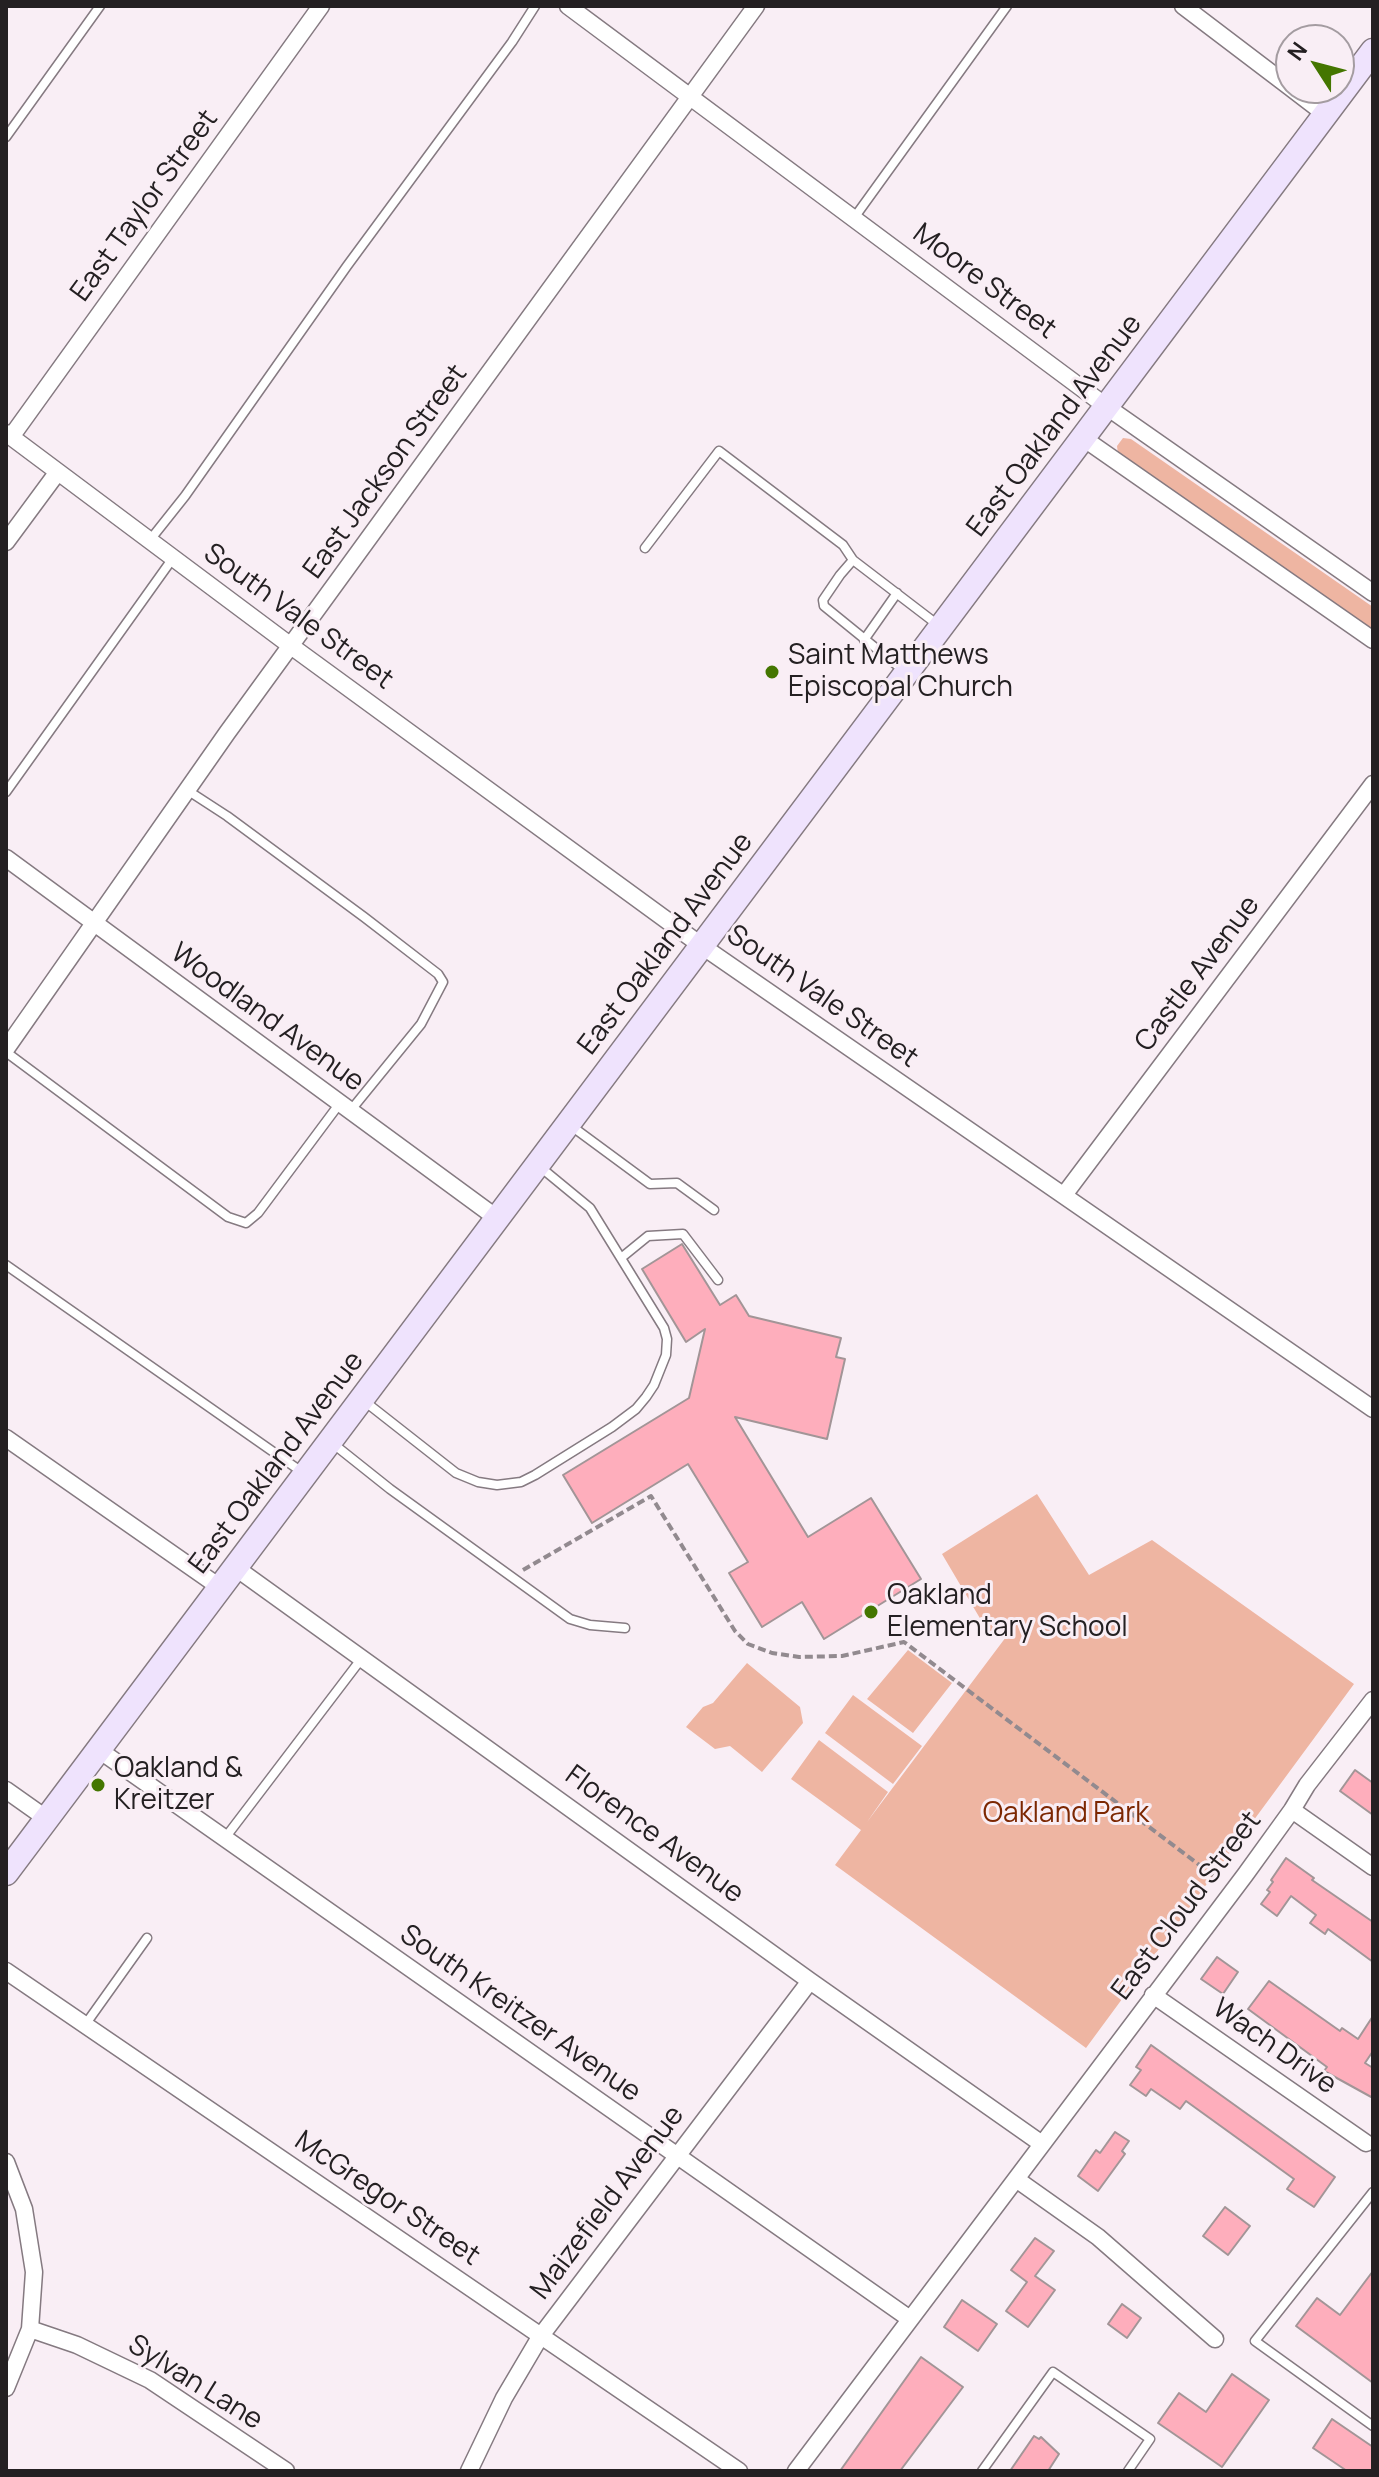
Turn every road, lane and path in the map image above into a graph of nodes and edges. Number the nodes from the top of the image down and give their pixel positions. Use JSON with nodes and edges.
{"nodes":[{"id":1,"x":100,"y":6,"type":"edge"},
{"id":2,"x":321,"y":6,"type":"edge"},
{"id":3,"x":535,"y":6,"type":"edge"},
{"id":4,"x":568,"y":6,"type":"edge"},
{"id":5,"x":756,"y":6,"type":"edge"},
{"id":6,"x":1007,"y":6,"type":"edge"},
{"id":7,"x":1183,"y":6,"type":"edge"},
{"id":8,"x":1373,"y":51,"type":"edge"},
{"id":9,"x":1275,"y":76,"type":"edge"},
{"id":10,"x":690,"y":98,"type":"junction"},
{"id":11,"x":1312,"y":104,"type":"edge"},
{"id":12,"x":1325,"y":114,"type":"junction"},
{"id":13,"x":6,"y":137,"type":"edge"},
{"id":14,"x":854,"y":218,"type":"junction"},
{"id":15,"x":1107,"y":407,"type":"junction"},
{"id":16,"x":9,"y":435,"type":"edge"},
{"id":17,"x":1083,"y":438,"type":"junction"},
{"id":18,"x":57,"y":473,"type":"junction"},
{"id":19,"x":149,"y":541,"type":"junction"},
{"id":20,"x":6,"y":542,"type":"edge"},
{"id":21,"x":645,"y":548,"type":"dead end"},
{"id":22,"x":173,"y":558,"type":"junction"},
{"id":23,"x":853,"y":560,"type":"junction"},
{"id":24,"x":897,"y":593,"type":"junction"},
{"id":25,"x":1373,"y":593,"type":"edge"},
{"id":26,"x":942,"y":628,"type":"junction"},
{"id":27,"x":864,"y":640,"type":"junction"},
{"id":28,"x":1373,"y":640,"type":"edge"},
{"id":29,"x":291,"y":646,"type":"junction"},
{"id":30,"x":907,"y":674,"type":"junction"},
{"id":31,"x":1373,"y":784,"type":"edge"},
{"id":32,"x":187,"y":790,"type":"junction"},
{"id":33,"x":6,"y":792,"type":"edge"},
{"id":34,"x":6,"y":858,"type":"edge"},
{"id":35,"x":94,"y":922,"type":"junction"},
{"id":36,"x":702,"y":946,"type":"junction"},
{"id":37,"x":6,"y":1050,"type":"edge"},
{"id":38,"x":345,"y":1107,"type":"junction"},
{"id":39,"x":569,"y":1125,"type":"junction"},
{"id":40,"x":538,"y":1166,"type":"junction"},
{"id":41,"x":1064,"y":1195,"type":"junction"},
{"id":42,"x":714,"y":1210,"type":"dead end"},
{"id":43,"x":498,"y":1219,"type":"junction"},
{"id":44,"x":621,"y":1258,"type":"junction"},
{"id":45,"x":6,"y":1265,"type":"edge"},
{"id":46,"x":718,"y":1280,"type":"dead end"},
{"id":47,"x":362,"y":1400,"type":"junction"},
{"id":48,"x":1373,"y":1409,"type":"edge"},
{"id":49,"x":6,"y":1438,"type":"edge"},
{"id":50,"x":330,"y":1442,"type":"junction"},
{"id":51,"x":306,"y":1475,"type":"junction"},
{"id":52,"x":512,"y":1577,"type":"junction"},
{"id":53,"x":228,"y":1578,"type":"junction"},
{"id":54,"x":625,"y":1628,"type":"dead end"},
{"id":55,"x":362,"y":1658,"type":"junction"},
{"id":56,"x":1373,"y":1700,"type":"edge"},
{"id":57,"x":99,"y":1750,"type":"junction"},
{"id":58,"x":6,"y":1790,"type":"edge"},
{"id":59,"x":1292,"y":1810,"type":"junction"},
{"id":60,"x":47,"y":1819,"type":"junction"},
{"id":61,"x":225,"y":1839,"type":"junction"},
{"id":62,"x":1373,"y":1867,"type":"edge"},
{"id":63,"x":6,"y":1873,"type":"edge"},
{"id":64,"x":1233,"y":1890,"type":"junction"},
{"id":65,"x":147,"y":1938,"type":"dead end"},
{"id":66,"x":6,"y":1971,"type":"edge"},
{"id":67,"x":810,"y":1981,"type":"junction"},
{"id":68,"x":1153,"y":1995,"type":"junction"},
{"id":69,"x":85,"y":2025,"type":"junction"},
{"id":70,"x":1366,"y":2143,"type":"dead end"},
{"id":71,"x":1042,"y":2144,"type":"junction"},
{"id":72,"x":677,"y":2155,"type":"junction"},
{"id":73,"x":6,"y":2162,"type":"edge"},
{"id":74,"x":1016,"y":2179,"type":"junction"},
{"id":75,"x":1373,"y":2192,"type":"edge"},
{"id":76,"x":910,"y":2319,"type":"junction"},
{"id":77,"x":30,"y":2329,"type":"junction"},
{"id":78,"x":540,"y":2337,"type":"junction"},
{"id":79,"x":1215,"y":2339,"type":"dead end"},
{"id":80,"x":6,"y":2388,"type":"edge"},
{"id":81,"x":1373,"y":2426,"type":"edge"},
{"id":82,"x":286,"y":2471,"type":"edge"},
{"id":83,"x":469,"y":2471,"type":"edge"},
{"id":84,"x":739,"y":2471,"type":"edge"},
{"id":85,"x":796,"y":2471,"type":"edge"},
{"id":86,"x":982,"y":2471,"type":"edge"},
{"id":87,"x":1128,"y":2471,"type":"edge"}],
"edges":[{"from":1,"to":13,"type":"lane"},
{"from":2,"to":16,"type":"street","name":"East Taylor Street"},
{"from":3,"to":19,"type":"lane"},
{"from":4,"to":10,"type":"street","name":"Moore Street"},
{"from":5,"to":10,"type":"street","name":"East Jackson Street"},
{"from":6,"to":14,"type":"lane"},
{"from":7,"to":9,"type":"street"},
{"from":8,"to":12,"type":"main road","name":"East Oakland Avenue"},
{"from":10,"to":14,"type":"street","name":"Moore Street"},
{"from":10,"to":29,"type":"street","name":"East Jackson Street"},
{"from":11,"to":12,"type":"street"},
{"from":12,"to":15,"type":"main road","name":"East Oakland Avenue"},
{"from":14,"to":15,"type":"street","name":"Moore Street"},
{"from":15,"to":17,"type":"main road","name":"East Oakland Avenue"},
{"from":15,"to":25,"type":"street","name":"Moore Street"},
{"from":16,"to":18,"type":"street","name":"South Vale Street"},
{"from":17,"to":26,"type":"main road","name":"East Oakland Avenue"},
{"from":17,"to":28,"type":"street"},
{"from":18,"to":19,"type":"street","name":"South Vale Street"},
{"from":18,"to":20,"type":"street"},
{"from":19,"to":22,"type":"street","name":"South Vale Street"},
{"from":21,"to":23,"type":"lane"},
{"from":22,"to":29,"type":"street","name":"South Vale Street"},
{"from":22,"to":33,"type":"lane"},
{"from":23,"to":24,"type":"lane"},
{"from":23,"to":27,"type":"lane"},
{"from":24,"to":26,"type":"lane"},
{"from":24,"to":27,"type":"lane"},
{"from":26,"to":30,"type":"main road","name":"East Oakland Avenue"},
{"from":27,"to":30,"type":"lane"},
{"from":29,"to":32,"type":"street","name":"East Jackson Street"},
{"from":29,"to":36,"type":"street","name":"South Vale Street"},
{"from":30,"to":36,"type":"main road","name":"East Oakland Avenue"},
{"from":31,"to":41,"type":"street","name":"Castle Avenue"},
{"from":32,"to":35,"type":"street","name":"East Jackson Street"},
{"from":32,"to":38,"type":"lane"},
{"from":34,"to":35,"type":"street","name":"Woodland Avenue"},
{"from":35,"to":37,"type":"street","name":"East Jackson Street"},
{"from":35,"to":38,"type":"street","name":"Woodland Avenue"},
{"from":36,"to":39,"type":"main road","name":"East Oakland Avenue"},
{"from":36,"to":41,"type":"street","name":"South Vale Street"},
{"from":37,"to":38,"type":"lane"},
{"from":38,"to":43,"type":"street","name":"Woodland Avenue"},
{"from":39,"to":40,"type":"main road","name":"East Oakland Avenue"},
{"from":39,"to":42,"type":"lane"},
{"from":40,"to":43,"type":"main road","name":"East Oakland Avenue"},
{"from":40,"to":44,"type":"lane"},
{"from":41,"to":48,"type":"street","name":"South Vale Street"},
{"from":43,"to":47,"type":"main road","name":"East Oakland Avenue"},
{"from":44,"to":46,"type":"lane"},
{"from":44,"to":47,"type":"lane"},
{"from":45,"to":51,"type":"lane"},
{"from":47,"to":50,"type":"main road","name":"East Oakland Avenue"},
{"from":49,"to":53,"type":"street","name":"Florence Avenue"},
{"from":50,"to":51,"type":"main road","name":"East Oakland Avenue"},
{"from":50,"to":52,"type":"lane"},
{"from":51,"to":53,"type":"main road","name":"East Oakland Avenue"},
{"from":52,"to":54,"type":"lane"},
{"from":52,"to":64,"type":"path"},
{"from":53,"to":55,"type":"street","name":"Florence Avenue"},
{"from":53,"to":57,"type":"main road","name":"East Oakland Avenue"},
{"from":55,"to":61,"type":"lane"},
{"from":55,"to":67,"type":"street","name":"Florence Avenue"},
{"from":56,"to":59,"type":"street","name":"East Cloud Street"},
{"from":57,"to":60,"type":"main road","name":"East Oakland Avenue"},
{"from":57,"to":61,"type":"street","name":"South Kreitzer Avenue"},
{"from":58,"to":60,"type":"street"},
{"from":59,"to":62,"type":"street"},
{"from":59,"to":64,"type":"street","name":"East Cloud Street"},
{"from":60,"to":63,"type":"main road","name":"East Oakland Avenue"},
{"from":61,"to":72,"type":"street","name":"South Kreitzer Avenue"},
{"from":64,"to":68,"type":"street","name":"East Cloud Street"},
{"from":65,"to":69,"type":"lane"},
{"from":66,"to":69,"type":"street","name":"McGregor Street"},
{"from":67,"to":71,"type":"street","name":"Florence Avenue"},
{"from":67,"to":72,"type":"street","name":"Maizefield Avenue"},
{"from":68,"to":70,"type":"street","name":"Wach Drive"},
{"from":68,"to":71,"type":"street","name":"East Cloud Street"},
{"from":69,"to":78,"type":"street","name":"McGregor Street"},
{"from":71,"to":74,"type":"street","name":"East Cloud Street"},
{"from":72,"to":76,"type":"street","name":"South Kreitzer Avenue"},
{"from":72,"to":78,"type":"street","name":"Maizefield Avenue"},
{"from":73,"to":77,"type":"street"},
{"from":74,"to":76,"type":"street"},
{"from":74,"to":79,"type":"street"},
{"from":75,"to":81,"type":"lane"},
{"from":76,"to":85,"type":"street"},
{"from":77,"to":80,"type":"street"},
{"from":77,"to":82,"type":"street","name":"Sylvan Lane"},
{"from":78,"to":83,"type":"street","name":"Maizefield Avenue"},
{"from":78,"to":84,"type":"street","name":"McGregor Street"},
{"from":86,"to":87,"type":"lane"}]}
